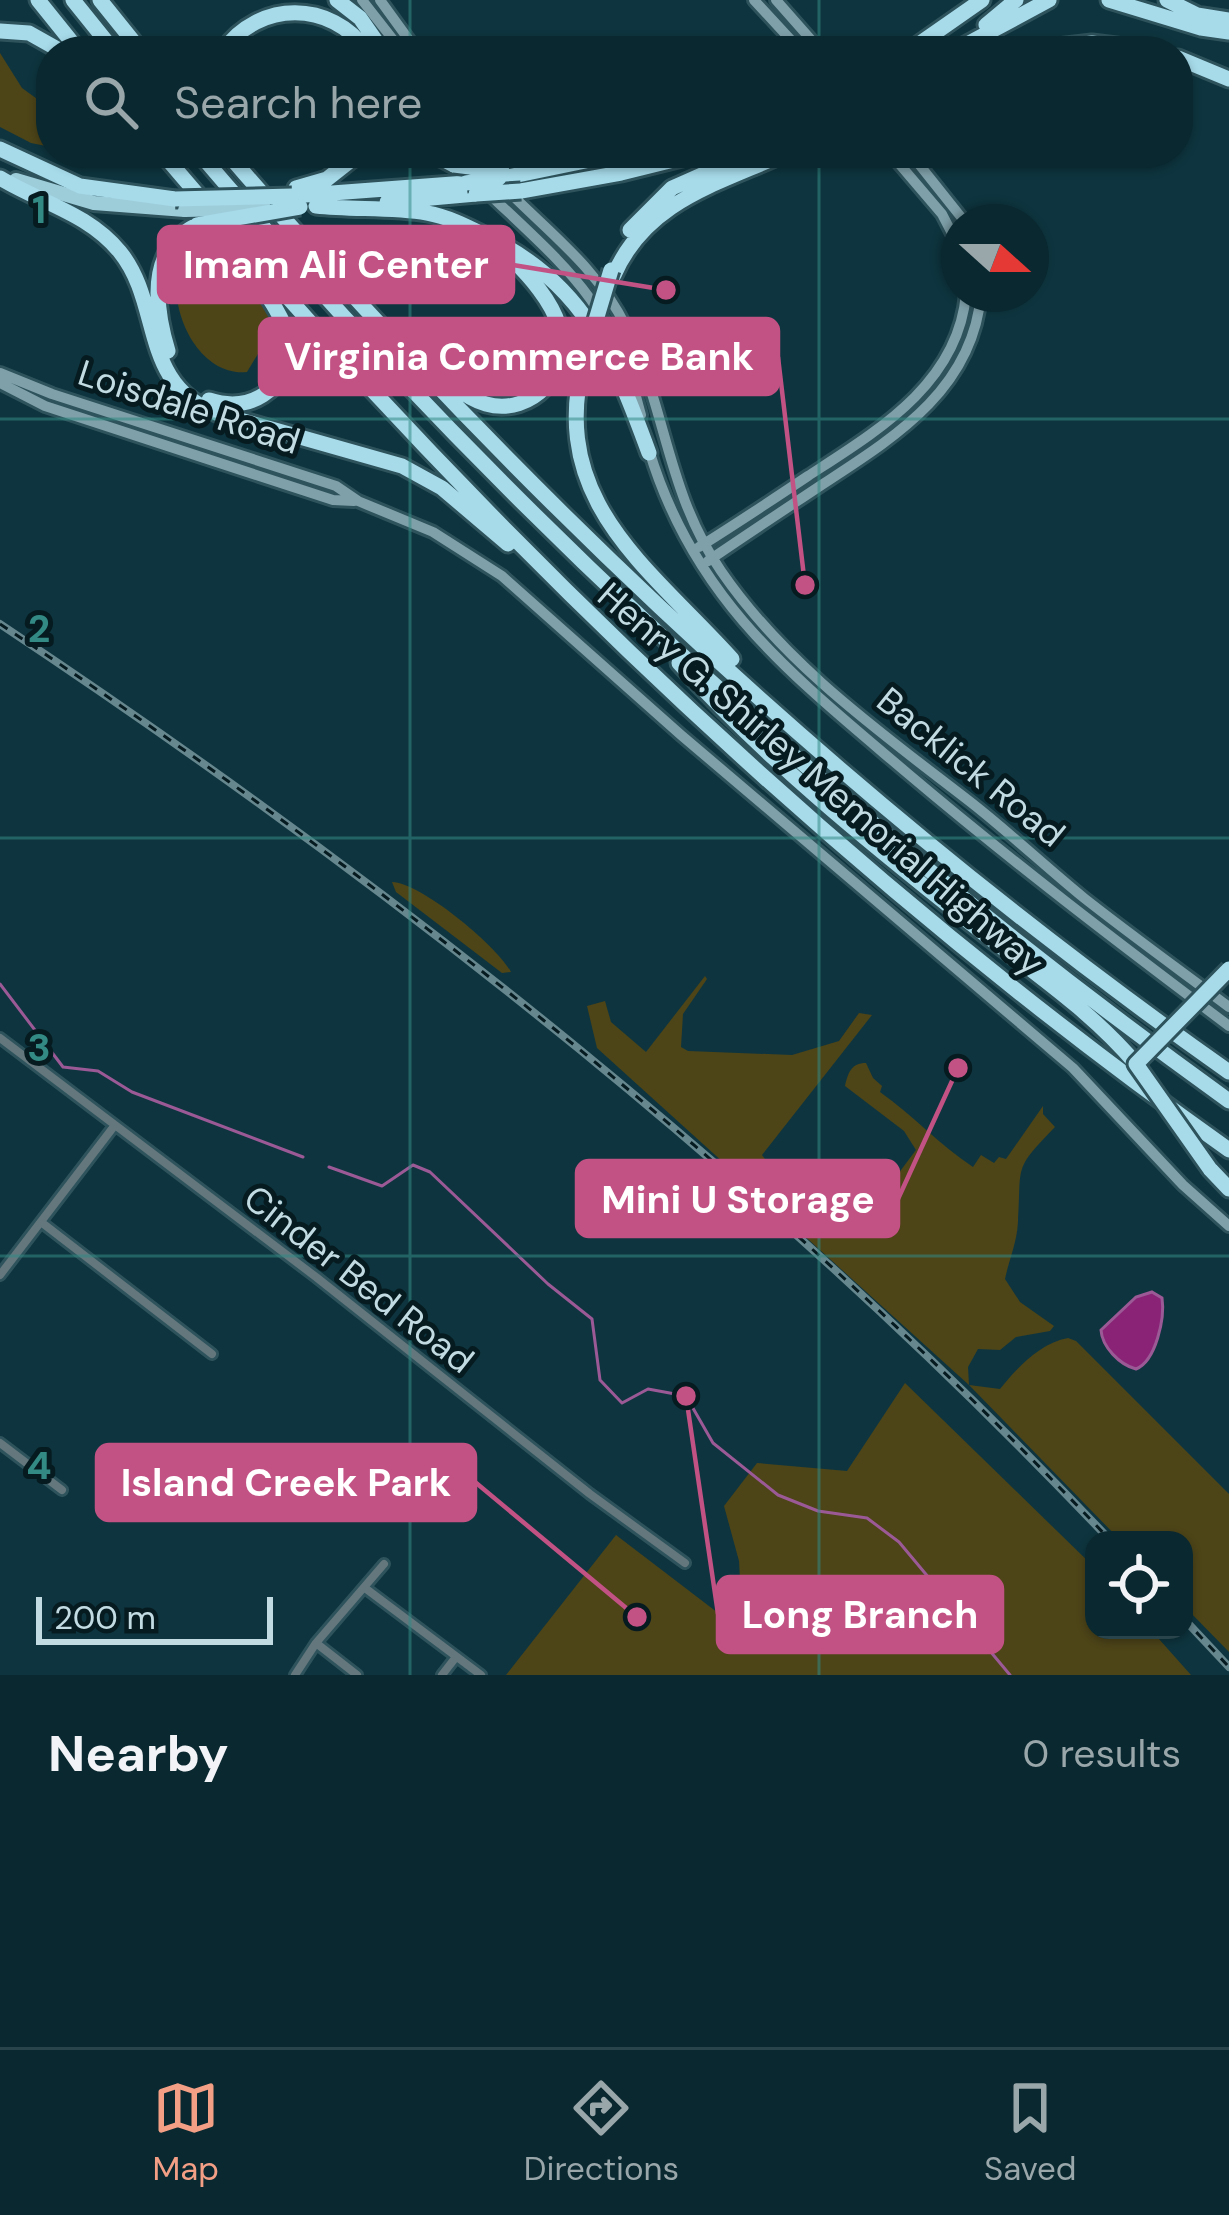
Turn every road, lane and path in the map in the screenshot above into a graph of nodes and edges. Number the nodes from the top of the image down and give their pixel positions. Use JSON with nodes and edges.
{"nodes":[{"id":1,"x":38,"y":0,"type":"edge"},
{"id":2,"x":73,"y":0,"type":"edge"},
{"id":3,"x":100,"y":0,"type":"edge"},
{"id":4,"x":337,"y":0,"type":"edge"},
{"id":5,"x":362,"y":0,"type":"edge"},
{"id":6,"x":380,"y":0,"type":"edge"},
{"id":7,"x":754,"y":0,"type":"edge"},
{"id":8,"x":776,"y":0,"type":"edge"},
{"id":9,"x":1016,"y":0,"type":"edge"},
{"id":10,"x":1049,"y":0,"type":"edge"},
{"id":11,"x":1109,"y":0,"type":"edge"},
{"id":12,"x":1167,"y":0,"type":"edge"},
{"id":13,"x":975,"y":4,"type":"edge"},
{"id":14,"x":1229,"y":20,"type":"edge"},
{"id":15,"x":0,"y":31,"type":"edge"},
{"id":16,"x":1229,"y":32,"type":"edge"},
{"id":17,"x":67,"y":36,"type":"edge"},
{"id":18,"x":102,"y":36,"type":"edge"},
{"id":19,"x":129,"y":36,"type":"edge"},
{"id":20,"x":236,"y":36,"type":"edge"},
{"id":21,"x":352,"y":36,"type":"edge"},
{"id":22,"x":372,"y":36,"type":"edge"},
{"id":23,"x":390,"y":36,"type":"edge"},
{"id":24,"x":406,"y":36,"type":"edge"},
{"id":25,"x":787,"y":36,"type":"edge"},
{"id":26,"x":808,"y":36,"type":"edge"},
{"id":27,"x":930,"y":36,"type":"edge"},
{"id":28,"x":971,"y":36,"type":"edge"},
{"id":29,"x":981,"y":36,"type":"edge"},
{"id":30,"x":36,"y":37,"type":"edge"},
{"id":31,"x":1193,"y":64,"type":"edge"},
{"id":32,"x":1229,"y":79,"type":"edge"},
{"id":33,"x":0,"y":152,"type":"edge"},
{"id":34,"x":36,"y":167,"type":"edge"},
{"id":35,"x":38,"y":168,"type":"edge"},
{"id":36,"x":174,"y":168,"type":"edge"},
{"id":37,"x":213,"y":168,"type":"edge"},
{"id":38,"x":240,"y":168,"type":"edge"},
{"id":39,"x":250,"y":168,"type":"edge"},
{"id":40,"x":341,"y":168,"type":"edge"},
{"id":41,"x":461,"y":168,"type":"edge"},
{"id":42,"x":478,"y":168,"type":"edge"},
{"id":43,"x":492,"y":168,"type":"edge"},
{"id":44,"x":552,"y":168,"type":"edge"},
{"id":45,"x":641,"y":168,"type":"edge"},
{"id":46,"x":713,"y":168,"type":"edge"},
{"id":47,"x":755,"y":168,"type":"edge"},
{"id":48,"x":903,"y":168,"type":"edge"},
{"id":49,"x":922,"y":168,"type":"edge"},
{"id":50,"x":0,"y":176,"type":"edge"},
{"id":51,"x":504,"y":178,"type":"junction"},
{"id":52,"x":474,"y":188,"type":"junction"},
{"id":53,"x":299,"y":200,"type":"junction"},
{"id":54,"x":951,"y":204,"type":"edge"},
{"id":55,"x":180,"y":205,"type":"junction"},
{"id":56,"x":272,"y":205,"type":"junction"},
{"id":57,"x":941,"y":213,"type":"edge"},
{"id":58,"x":222,"y":225,"type":"junction"},
{"id":59,"x":486,"y":236,"type":"junction"},
{"id":60,"x":612,"y":273,"type":"junction"},
{"id":61,"x":362,"y":305,"type":"junction"},
{"id":62,"x":963,"y":312,"type":"edge"},
{"id":63,"x":978,"y":312,"type":"edge"},
{"id":64,"x":0,"y":373,"type":"edge"},
{"id":65,"x":0,"y":383,"type":"edge"},
{"id":66,"x":649,"y":453,"type":"junction"},
{"id":67,"x":358,"y":501,"type":"junction"},
{"id":68,"x":704,"y":544,"type":"junction"},
{"id":69,"x":691,"y":552,"type":"junction"},
{"id":70,"x":712,"y":558,"type":"junction"},
{"id":71,"x":541,"y":567,"type":"junction"},
{"id":72,"x":700,"y":567,"type":"junction"},
{"id":73,"x":607,"y":585,"type":"junction"},
{"id":74,"x":786,"y":719,"type":"junction"},
{"id":75,"x":1229,"y":969,"type":"edge"},
{"id":76,"x":1229,"y":1007,"type":"edge"},
{"id":77,"x":1229,"y":1026,"type":"edge"},
{"id":78,"x":0,"y":1038,"type":"edge"},
{"id":79,"x":1136,"y":1064,"type":"junction"},
{"id":80,"x":1229,"y":1072,"type":"edge"},
{"id":81,"x":1229,"y":1101,"type":"edge"},
{"id":82,"x":115,"y":1125,"type":"junction"},
{"id":83,"x":1229,"y":1150,"type":"edge"},
{"id":84,"x":1229,"y":1189,"type":"edge"},
{"id":85,"x":41,"y":1222,"type":"junction"},
{"id":86,"x":1229,"y":1226,"type":"edge"},
{"id":87,"x":0,"y":1275,"type":"edge"},
{"id":88,"x":212,"y":1354,"type":"dead end"},
{"id":89,"x":0,"y":1443,"type":"edge"},
{"id":90,"x":62,"y":1490,"type":"dead end"},
{"id":91,"x":685,"y":1563,"type":"dead end"},
{"id":92,"x":384,"y":1564,"type":"dead end"},
{"id":93,"x":365,"y":1588,"type":"junction"},
{"id":94,"x":316,"y":1643,"type":"junction"},
{"id":95,"x":456,"y":1657,"type":"junction"},
{"id":96,"x":295,"y":1675,"type":"edge"},
{"id":97,"x":357,"y":1675,"type":"edge"},
{"id":98,"x":442,"y":1675,"type":"edge"},
{"id":99,"x":481,"y":1675,"type":"edge"}],
"edges":[{"from":1,"to":17,"type":"highway"},
{"from":2,"to":18,"type":"highway"},
{"from":3,"to":19,"type":"highway"},
{"from":4,"to":22,"type":"highway"},
{"from":5,"to":23,"type":"main road"},
{"from":6,"to":24,"type":"main road"},
{"from":7,"to":25,"type":"main road"},
{"from":8,"to":26,"type":"main road"},
{"from":9,"to":28,"type":"highway"},
{"from":10,"to":29,"type":"highway"},
{"from":11,"to":16,"type":"highway"},
{"from":12,"to":14,"type":"highway"},
{"from":13,"to":27,"type":"highway"},
{"from":15,"to":30,"type":"highway"},
{"from":20,"to":21,"type":"highway"},
{"from":31,"to":32,"type":"highway"},
{"from":33,"to":34,"type":"highway"},
{"from":35,"to":55,"type":"highway"},
{"from":36,"to":58,"type":"highway","name":"Henry G. Shirley Memorial Highway"},
{"from":37,"to":73,"type":"highway"},
{"from":38,"to":56,"type":"highway","name":"Henry G. Shirley Memorial Highway"},
{"from":39,"to":56,"type":"highway"},
{"from":40,"to":53,"type":"highway"},
{"from":41,"to":52,"type":"main road","name":"Backlick Road"},
{"from":42,"to":51,"type":"highway","bridge":true},
{"from":43,"to":51,"type":"main road","name":"Backlick Road"},
{"from":44,"to":51,"type":"highway"},
{"from":45,"to":52,"type":"highway","bridge":true},
{"from":46,"to":60,"type":"highway"},
{"from":47,"to":60,"type":"highway"},
{"from":48,"to":57,"type":"main road"},
{"from":49,"to":54,"type":"main road"},
{"from":50,"to":55,"type":"highway"},
{"from":50,"to":71,"type":"highway"},
{"from":51,"to":52,"type":"highway","bridge":true},
{"from":51,"to":68,"type":"main road","name":"Backlick Road"},
{"from":52,"to":53,"type":"highway"},
{"from":52,"to":53,"type":"highway"},
{"from":52,"to":66,"type":"main road","name":"Backlick Road"},
{"from":53,"to":55,"type":"highway","bridge":true},
{"from":53,"to":55,"type":"highway","bridge":true},
{"from":53,"to":58,"type":"highway","bridge":true},
{"from":53,"to":59,"type":"highway"},
{"from":56,"to":61,"type":"highway","name":"Henry G. Shirley Memorial Highway"},
{"from":58,"to":71,"type":"highway","name":"Henry G. Shirley Memorial Highway"},
{"from":59,"to":61,"type":"highway"},
{"from":59,"to":66,"type":"highway"},
{"from":60,"to":74,"type":"highway","bridge":true},
{"from":61,"to":74,"type":"highway","name":"Henry G. Shirley Memorial Highway"},
{"from":62,"to":68,"type":"main road"},
{"from":63,"to":70,"type":"main road"},
{"from":64,"to":67,"type":"main road","name":"Loisdale Road"},
{"from":65,"to":67,"type":"main road","name":"Loisdale Road"},
{"from":66,"to":69,"type":"main road","name":"Backlick Road"},
{"from":67,"to":86,"type":"main road","name":"Loisdale Road"},
{"from":68,"to":69,"type":"main road"},
{"from":68,"to":70,"type":"main road","name":"Backlick Road"},
{"from":69,"to":72,"type":"main road","name":"Backlick Road"},
{"from":70,"to":72,"type":"main road"},
{"from":70,"to":76,"type":"main road","name":"Backlick Road"},
{"from":71,"to":83,"type":"highway","name":"Henry G. Shirley Memorial Highway"},
{"from":72,"to":77,"type":"main road","name":"Backlick Road"},
{"from":73,"to":79,"type":"highway"},
{"from":73,"to":81,"type":"highway"},
{"from":74,"to":80,"type":"highway","name":"Henry G. Shirley Memorial Highway"},
{"from":75,"to":79,"type":"highway","bridge":true},
{"from":78,"to":82,"type":"street","name":"Cinder Bed Road"},
{"from":79,"to":84,"type":"highway","bridge":true},
{"from":82,"to":85,"type":"street"},
{"from":82,"to":91,"type":"street","name":"Cinder Bed Road"},
{"from":85,"to":87,"type":"street"},
{"from":85,"to":88,"type":"street"},
{"from":89,"to":90,"type":"street"},
{"from":92,"to":93,"type":"street"},
{"from":93,"to":94,"type":"street"},
{"from":93,"to":95,"type":"street"},
{"from":94,"to":96,"type":"street"},
{"from":94,"to":97,"type":"street"},
{"from":95,"to":98,"type":"street"},
{"from":95,"to":99,"type":"street"}]}
